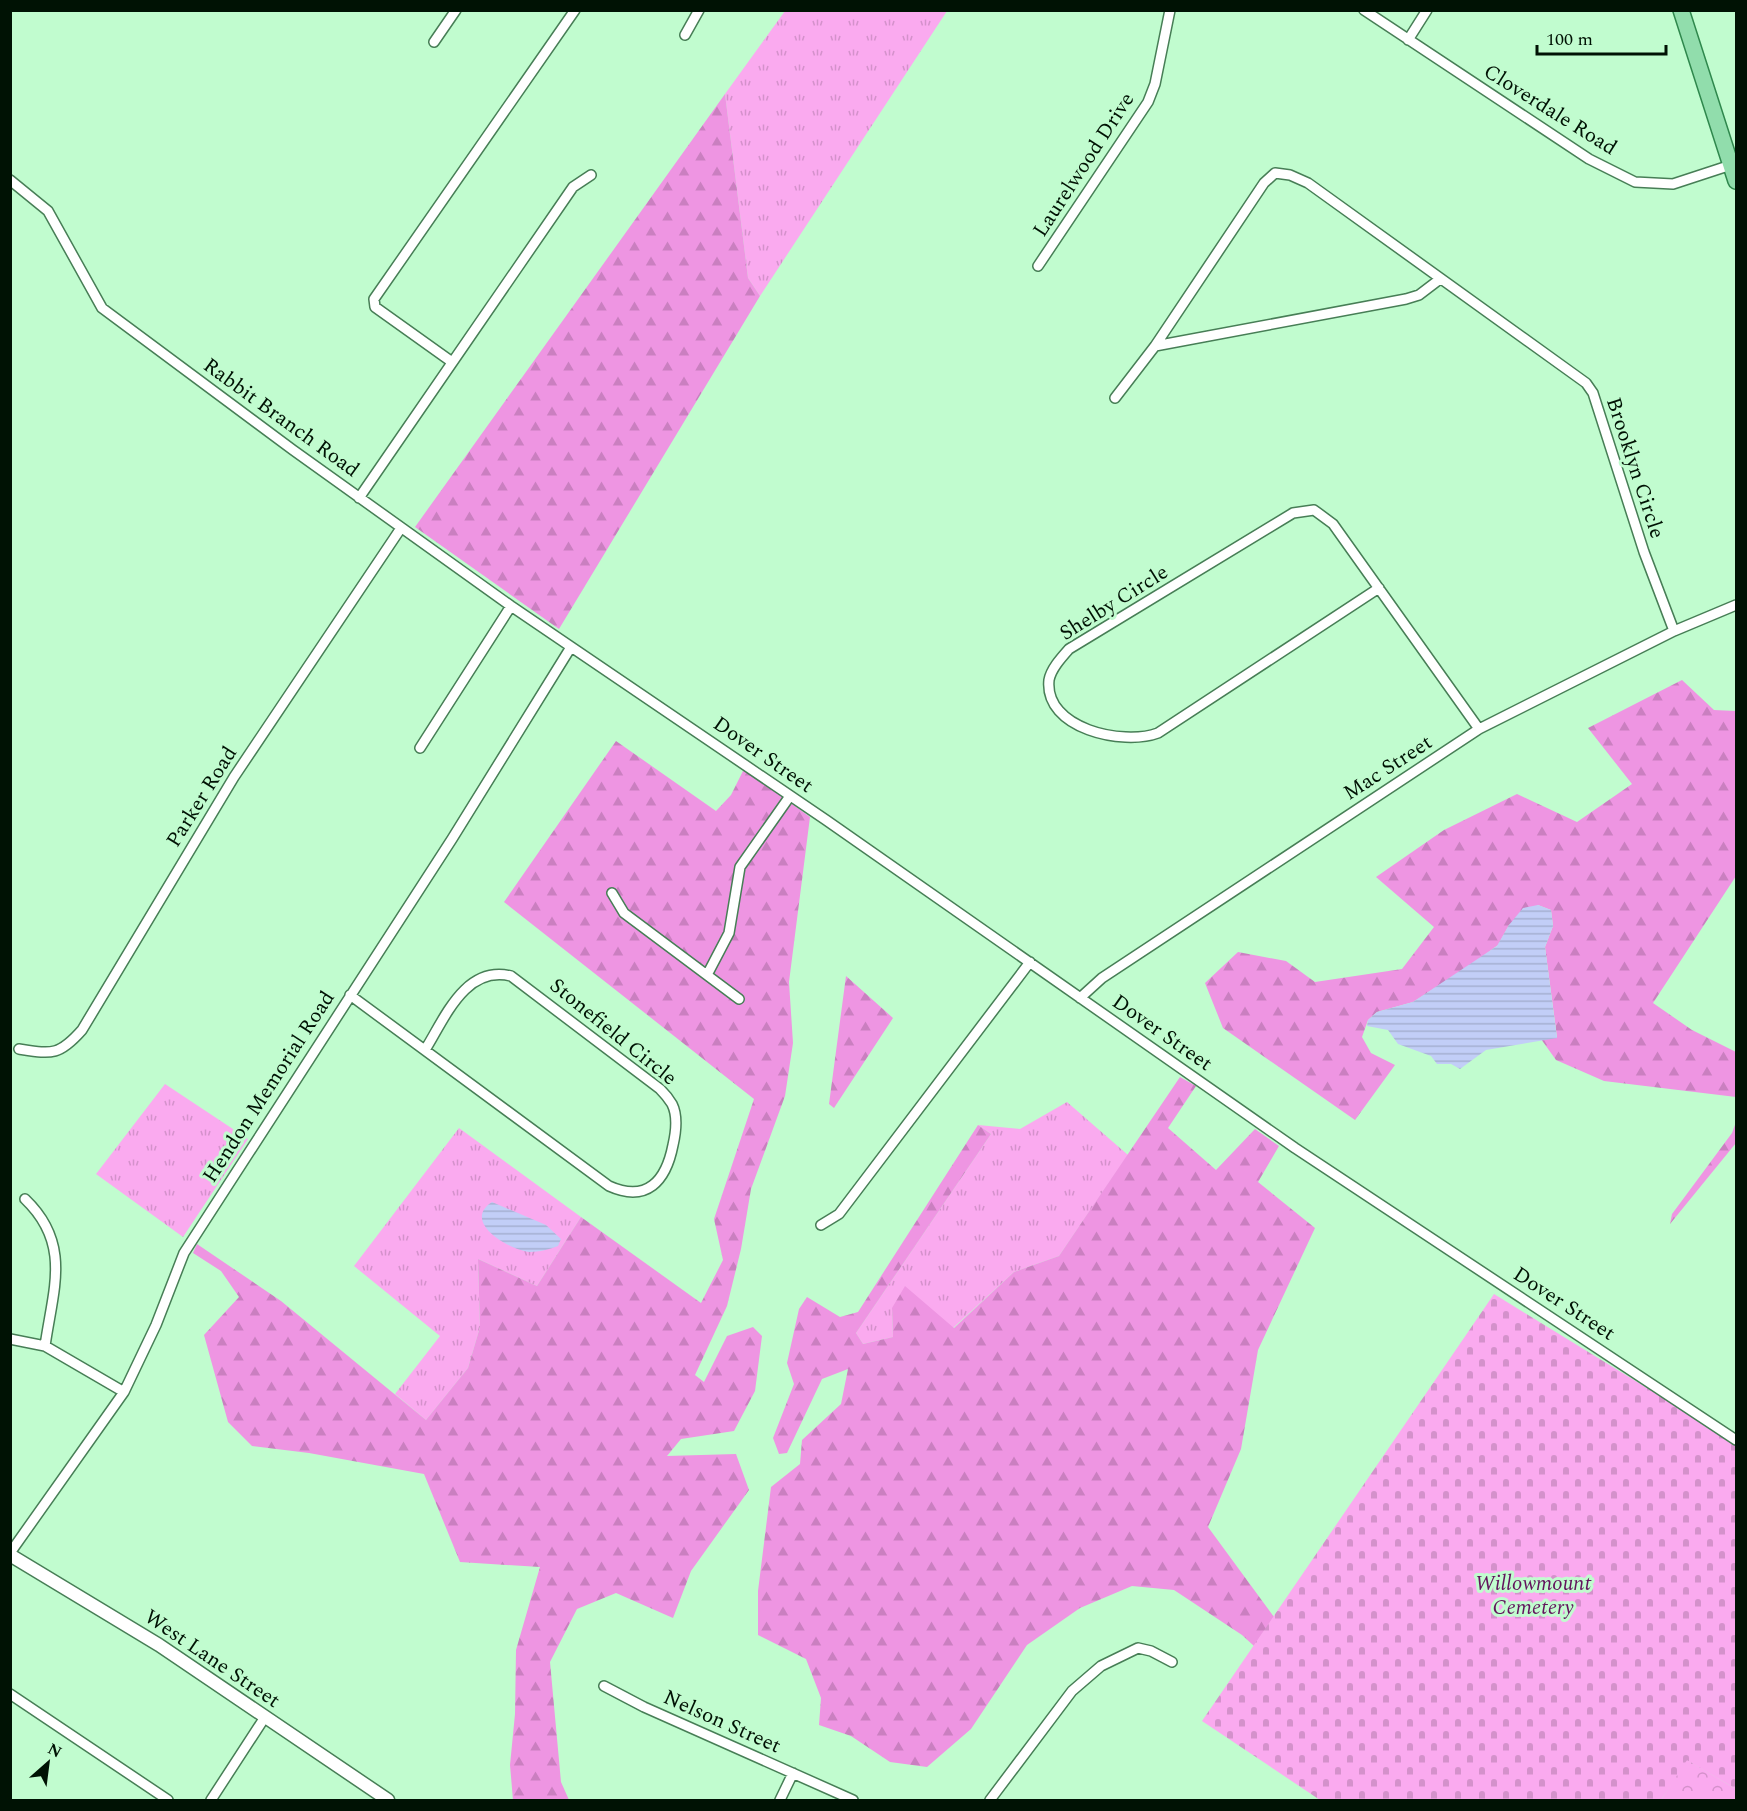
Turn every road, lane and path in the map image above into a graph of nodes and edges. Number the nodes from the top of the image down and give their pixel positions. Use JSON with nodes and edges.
{"nodes":[{"id":1,"x":456,"y":10,"type":"edge"},
{"id":2,"x":575,"y":10,"type":"edge"},
{"id":3,"x":699,"y":10,"type":"edge"},
{"id":4,"x":1170,"y":10,"type":"edge"},
{"id":5,"x":1364,"y":10,"type":"edge"},
{"id":6,"x":1427,"y":10,"type":"edge"},
{"id":7,"x":1681,"y":10,"type":"edge"},
{"id":8,"x":685,"y":35,"type":"dead end"},
{"id":9,"x":1408,"y":40,"type":"junction"},
{"id":10,"x":434,"y":42,"type":"dead end"},
{"id":11,"x":1731,"y":165,"type":"junction"},
{"id":12,"x":591,"y":175,"type":"dead end"},
{"id":13,"x":10,"y":180,"type":"edge"},
{"id":14,"x":1737,"y":181,"type":"edge"},
{"id":15,"x":1038,"y":266,"type":"dead end"},
{"id":16,"x":1440,"y":279,"type":"junction"},
{"id":17,"x":1155,"y":346,"type":"junction"},
{"id":18,"x":452,"y":362,"type":"junction"},
{"id":19,"x":1115,"y":398,"type":"dead end"},
{"id":20,"x":359,"y":498,"type":"junction"},
{"id":21,"x":401,"y":528,"type":"junction"},
{"id":22,"x":1379,"y":588,"type":"junction"},
{"id":23,"x":1737,"y":605,"type":"edge"},
{"id":24,"x":511,"y":606,"type":"junction"},
{"id":25,"x":1674,"y":631,"type":"junction"},
{"id":26,"x":571,"y":647,"type":"junction"},
{"id":27,"x":1479,"y":729,"type":"junction"},
{"id":28,"x":420,"y":748,"type":"dead end"},
{"id":29,"x":790,"y":796,"type":"junction"},
{"id":30,"x":612,"y":893,"type":"dead end"},
{"id":31,"x":1030,"y":962,"type":"junction"},
{"id":32,"x":707,"y":975,"type":"junction"},
{"id":33,"x":350,"y":995,"type":"junction"},
{"id":34,"x":1080,"y":998,"type":"junction"},
{"id":35,"x":739,"y":999,"type":"dead end"},
{"id":36,"x":19,"y":1049,"type":"dead end"},
{"id":37,"x":425,"y":1050,"type":"junction"},
{"id":38,"x":26,"y":1199,"type":"dead end"},
{"id":39,"x":821,"y":1225,"type":"dead end"},
{"id":40,"x":10,"y":1339,"type":"edge"},
{"id":41,"x":45,"y":1346,"type":"junction"},
{"id":42,"x":124,"y":1392,"type":"junction"},
{"id":43,"x":1737,"y":1440,"type":"edge"},
{"id":44,"x":10,"y":1554,"type":"edge"},
{"id":45,"x":1172,"y":1662,"type":"dead end"},
{"id":46,"x":604,"y":1686,"type":"dead end"},
{"id":47,"x":10,"y":1694,"type":"edge"},
{"id":48,"x":265,"y":1718,"type":"junction"},
{"id":49,"x":793,"y":1773,"type":"junction"},
{"id":50,"x":168,"y":1800,"type":"edge"},
{"id":51,"x":211,"y":1800,"type":"edge"},
{"id":52,"x":388,"y":1800,"type":"edge"},
{"id":53,"x":780,"y":1800,"type":"edge"},
{"id":54,"x":854,"y":1800,"type":"edge"},
{"id":55,"x":990,"y":1800,"type":"edge"}],
"edges":[{"from":1,"to":10,"type":"street"},
{"from":2,"to":18,"type":"street"},
{"from":3,"to":8,"type":"street"},
{"from":4,"to":15,"type":"street","name":"Laurelwood Drive"},
{"from":5,"to":9,"type":"street","name":"Cloverdale Road"},
{"from":6,"to":9,"type":"street"},
{"from":7,"to":11,"type":"main road"},
{"from":9,"to":11,"type":"street","name":"Cloverdale Road"},
{"from":11,"to":14,"type":"main road"},
{"from":12,"to":18,"type":"street"},
{"from":13,"to":20,"type":"street","name":"Rabbit Branch Road"},
{"from":16,"to":17,"type":"street"},
{"from":16,"to":17,"type":"street","name":"Brooklyn Circle"},
{"from":16,"to":25,"type":"street","name":"Brooklyn Circle"},
{"from":17,"to":19,"type":"street","name":"Brooklyn Circle"},
{"from":18,"to":20,"type":"street"},
{"from":20,"to":21,"type":"street","name":"Rabbit Branch Road"},
{"from":21,"to":24,"type":"street","name":"Rabbit Branch Road"},
{"from":21,"to":36,"type":"street","name":"Parker Road"},
{"from":22,"to":22,"type":"street","name":"Shelby Circle"},
{"from":22,"to":27,"type":"street","name":"Shelby Circle"},
{"from":23,"to":25,"type":"street","name":"Mac Street"},
{"from":24,"to":26,"type":"street","name":"Rabbit Branch Road"},
{"from":24,"to":28,"type":"street"},
{"from":25,"to":27,"type":"street","name":"Mac Street"},
{"from":26,"to":29,"type":"street","name":"Dover Street"},
{"from":26,"to":33,"type":"street","name":"Hendon Memorial Road"},
{"from":27,"to":34,"type":"street","name":"Mac Street"},
{"from":29,"to":31,"type":"street","name":"Dover Street"},
{"from":29,"to":32,"type":"street"},
{"from":30,"to":32,"type":"street"},
{"from":31,"to":34,"type":"street","name":"Dover Street"},
{"from":31,"to":39,"type":"street"},
{"from":32,"to":35,"type":"street"},
{"from":33,"to":37,"type":"street","name":"Stonefield Circle"},
{"from":33,"to":42,"type":"street","name":"Hendon Memorial Road"},
{"from":34,"to":43,"type":"street","name":"Dover Street"},
{"from":37,"to":37,"type":"street","name":"Stonefield Circle"},
{"from":38,"to":41,"type":"street"},
{"from":40,"to":41,"type":"street"},
{"from":41,"to":42,"type":"street"},
{"from":42,"to":44,"type":"street","name":"Hendon Memorial Road"},
{"from":44,"to":48,"type":"street","name":"West Lane Street"},
{"from":45,"to":55,"type":"street"},
{"from":46,"to":49,"type":"street","name":"Nelson Street"},
{"from":47,"to":50,"type":"street"},
{"from":48,"to":51,"type":"street"},
{"from":48,"to":52,"type":"street","name":"West Lane Street"},
{"from":49,"to":53,"type":"street"},
{"from":49,"to":54,"type":"street","name":"Nelson Street"}]}
